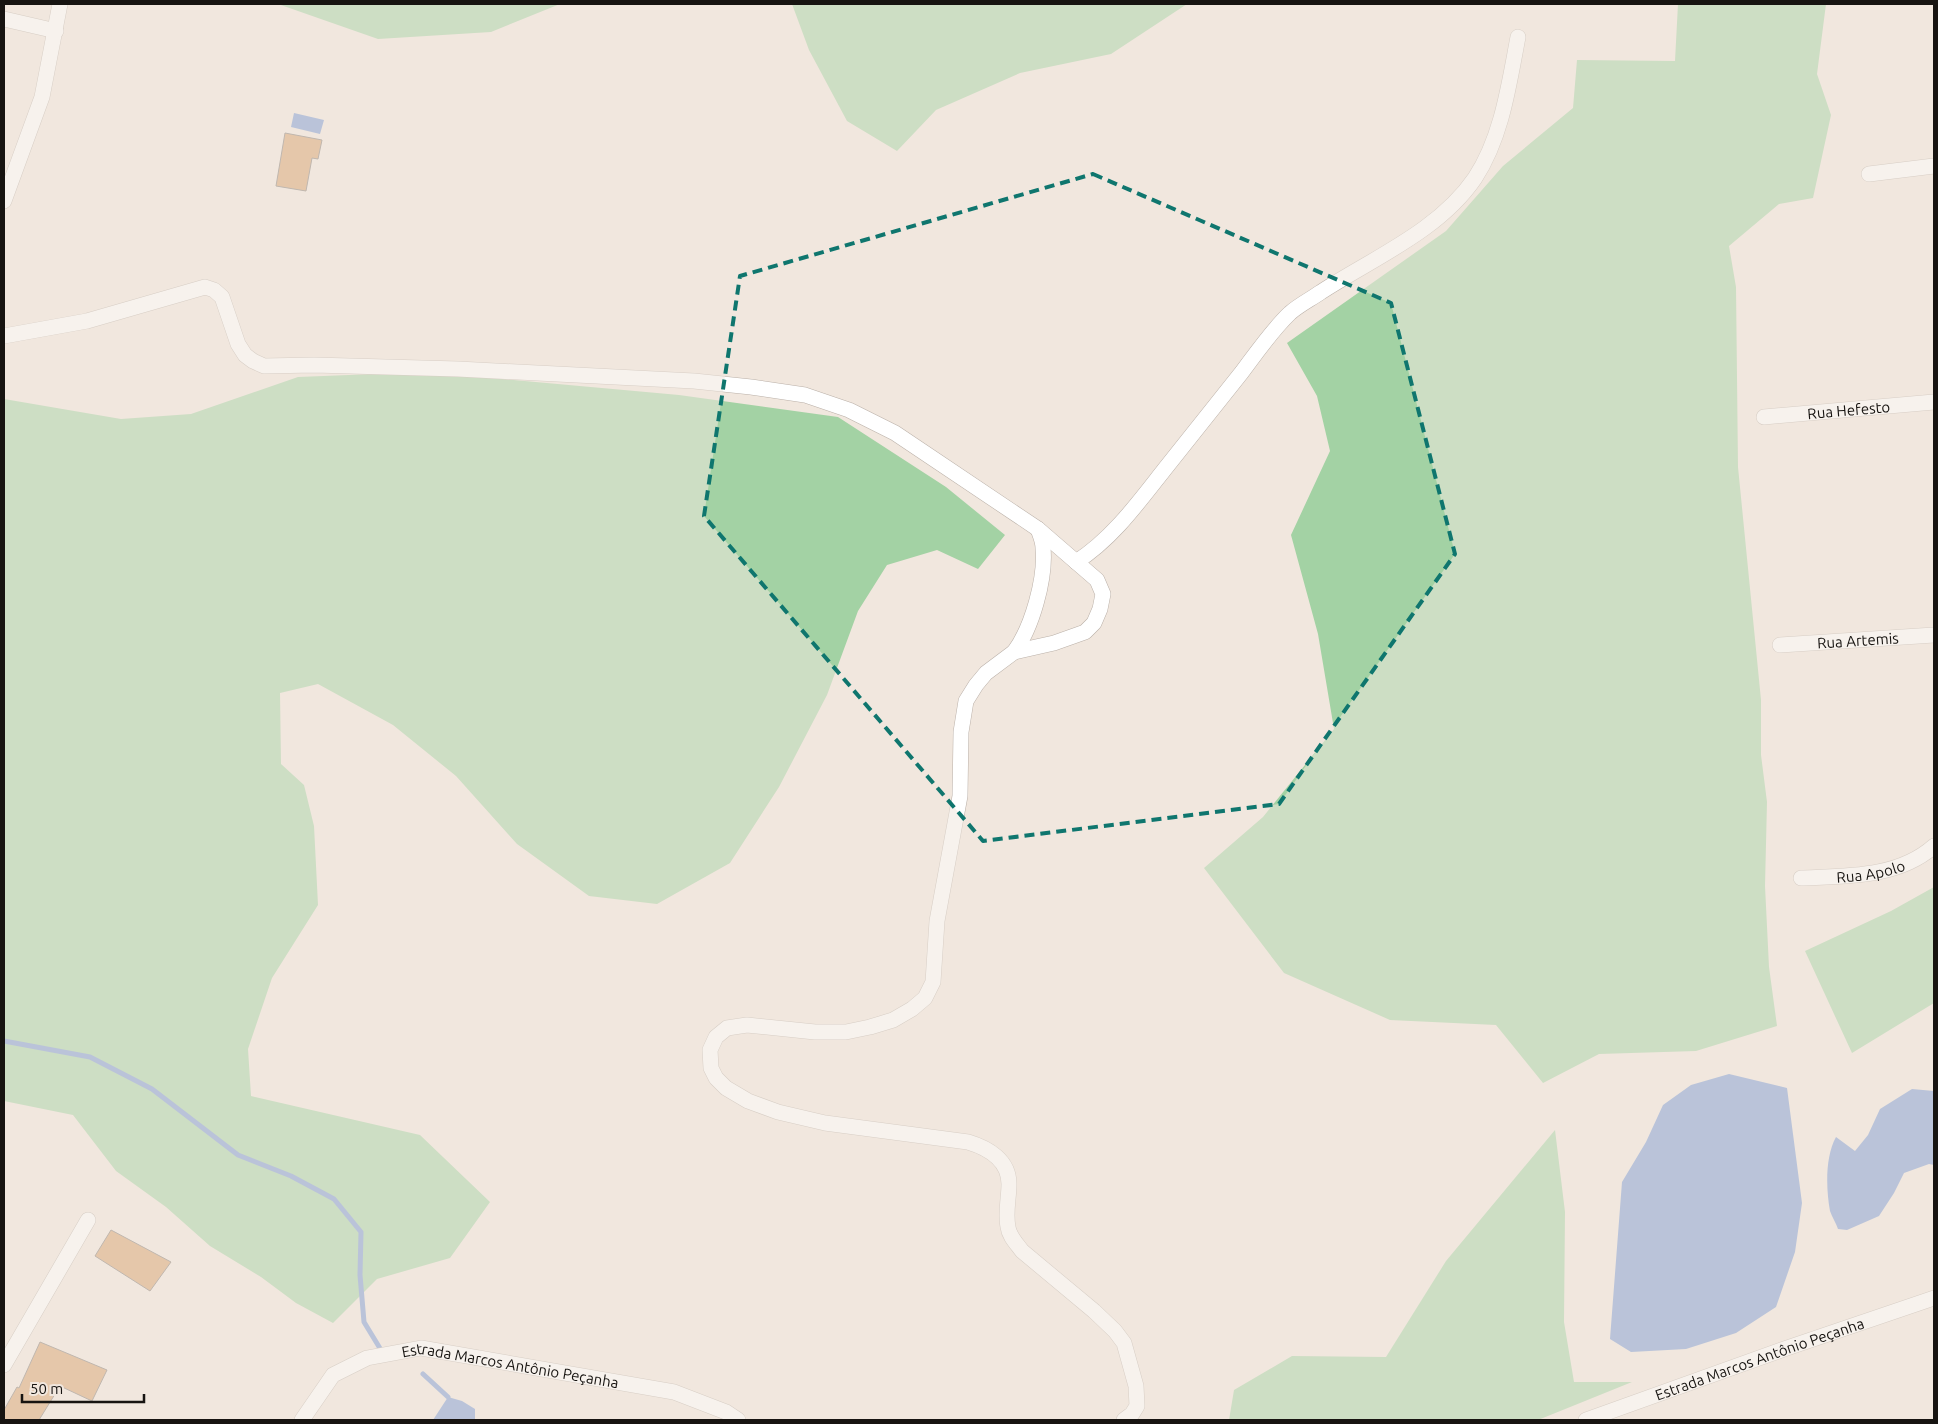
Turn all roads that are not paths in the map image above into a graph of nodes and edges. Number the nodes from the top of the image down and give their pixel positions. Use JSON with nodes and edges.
{"nodes":[{"id":1,"x":60,"y":4,"type":"edge"},
{"id":2,"x":4,"y":19,"type":"edge"},
{"id":3,"x":56,"y":31,"type":"junction"},
{"id":4,"x":1518,"y":37,"type":"dead end"},
{"id":5,"x":1934,"y":166,"type":"edge"},
{"id":6,"x":1869,"y":174,"type":"dead end"},
{"id":7,"x":4,"y":201,"type":"edge"},
{"id":8,"x":4,"y":336,"type":"edge"},
{"id":9,"x":1934,"y":402,"type":"edge"},
{"id":10,"x":1764,"y":416,"type":"dead end"},
{"id":11,"x":1038,"y":529,"type":"junction"},
{"id":12,"x":1076,"y":562,"type":"junction"},
{"id":13,"x":1934,"y":634,"type":"edge"},
{"id":14,"x":1780,"y":645,"type":"dead end"},
{"id":15,"x":1014,"y":652,"type":"junction"},
{"id":16,"x":1934,"y":846,"type":"edge"},
{"id":17,"x":1801,"y":878,"type":"dead end"},
{"id":18,"x":88,"y":1220,"type":"dead end"},
{"id":19,"x":1934,"y":1298,"type":"edge"},
{"id":20,"x":4,"y":1365,"type":"edge"},
{"id":21,"x":302,"y":1420,"type":"edge"},
{"id":22,"x":738,"y":1420,"type":"edge"},
{"id":23,"x":1124,"y":1420,"type":"edge"},
{"id":24,"x":1586,"y":1420,"type":"edge"}],
"edges":[{"from":1,"to":3,"type":"street"},
{"from":2,"to":3,"type":"street"},
{"from":3,"to":7,"type":"street"},
{"from":4,"to":12,"type":"street"},
{"from":5,"to":6,"type":"street"},
{"from":8,"to":11,"type":"street"},
{"from":9,"to":10,"type":"street","name":"Rua Hefesto"},
{"from":11,"to":12,"type":"street"},
{"from":11,"to":15,"type":"street"},
{"from":12,"to":15,"type":"street"},
{"from":13,"to":14,"type":"street","name":"Rua Artemis"},
{"from":15,"to":23,"type":"street"},
{"from":16,"to":17,"type":"street","name":"Rua Apolo"},
{"from":18,"to":20,"type":"street"},
{"from":19,"to":24,"type":"street","name":"Estrada Marcos Antônio Peçanha"},
{"from":21,"to":22,"type":"street","name":"Estrada Marcos Antônio Peçanha"}]}
